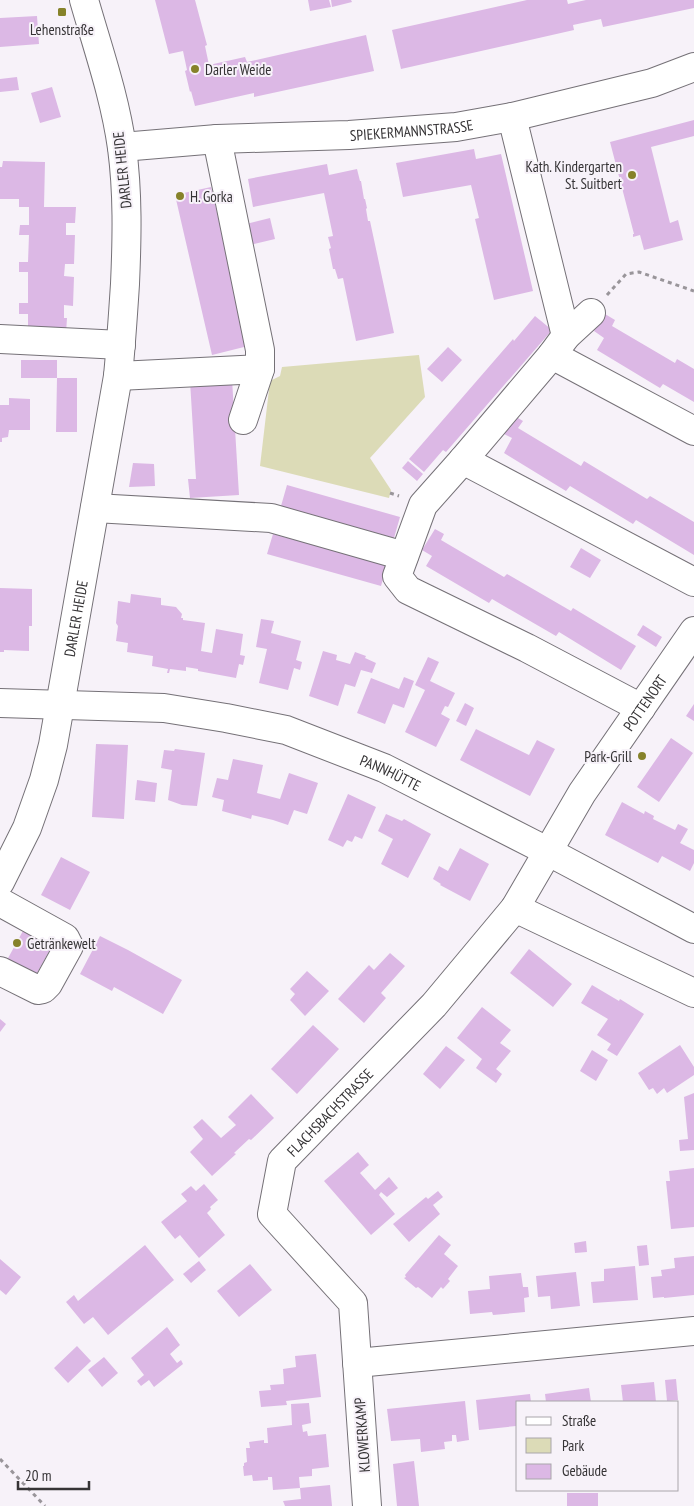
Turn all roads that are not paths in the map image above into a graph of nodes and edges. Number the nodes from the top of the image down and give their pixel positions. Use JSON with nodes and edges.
{"nodes":[{"id":1,"x":84,"y":0,"type":"edge"},
{"id":2,"x":694,"y":67,"type":"edge"},
{"id":3,"x":512,"y":117,"type":"junction"},
{"id":4,"x":217,"y":139,"type":"junction"},
{"id":5,"x":122,"y":147,"type":"junction"},
{"id":6,"x":591,"y":313,"type":"road end"},
{"id":7,"x":0,"y":339,"type":"edge"},
{"id":8,"x":121,"y":345,"type":"junction"},
{"id":9,"x":559,"y":345,"type":"junction"},
{"id":10,"x":260,"y":369,"type":"junction"},
{"id":11,"x":118,"y":376,"type":"junction"},
{"id":12,"x":243,"y":420,"type":"dead end"},
{"id":13,"x":694,"y":431,"type":"edge"},
{"id":14,"x":463,"y":460,"type":"junction"},
{"id":15,"x":96,"y":508,"type":"junction"},
{"id":16,"x":404,"y":556,"type":"junction"},
{"id":17,"x":694,"y":582,"type":"edge"},
{"id":18,"x":694,"y":631,"type":"edge"},
{"id":19,"x":0,"y":703,"type":"edge"},
{"id":20,"x":60,"y":704,"type":"junction"},
{"id":21,"x":641,"y":708,"type":"junction"},
{"id":22,"x":547,"y":851,"type":"junction"},
{"id":23,"x":0,"y":882,"type":"edge"},
{"id":24,"x":0,"y":902,"type":"edge"},
{"id":25,"x":516,"y":908,"type":"junction"},
{"id":26,"x":694,"y":929,"type":"edge"},
{"id":27,"x":0,"y":971,"type":"edge"},
{"id":28,"x":694,"y":993,"type":"edge"},
{"id":29,"x":694,"y":1331,"type":"edge"},
{"id":30,"x":357,"y":1363,"type":"junction"},
{"id":31,"x":367,"y":1506,"type":"edge"}],
"edges":[{"from":1,"to":5,"type":"street","name":"DARLER HEIDE"},
{"from":2,"to":3,"type":"street","name":"SPIEKERMANNSTRASSE"},
{"from":3,"to":4,"type":"street","name":"SPIEKERMANNSTRASSE"},
{"from":3,"to":9,"type":"street"},
{"from":4,"to":5,"type":"street","name":"SPIEKERMANNSTRASSE"},
{"from":4,"to":10,"type":"street"},
{"from":5,"to":8,"type":"street","name":"DARLER HEIDE"},
{"from":6,"to":9,"type":"street"},
{"from":7,"to":8,"type":"street"},
{"from":8,"to":11,"type":"street","name":"DARLER HEIDE"},
{"from":9,"to":13,"type":"street"},
{"from":9,"to":14,"type":"street"},
{"from":10,"to":11,"type":"street"},
{"from":10,"to":12,"type":"street"},
{"from":11,"to":15,"type":"street","name":"DARLER HEIDE"},
{"from":14,"to":16,"type":"street"},
{"from":14,"to":17,"type":"street"},
{"from":15,"to":16,"type":"street"},
{"from":15,"to":20,"type":"street","name":"DARLER HEIDE"},
{"from":16,"to":21,"type":"street"},
{"from":18,"to":21,"type":"street","name":"POTTENORT"},
{"from":19,"to":20,"type":"street","name":"PANNHÜTTE"},
{"from":20,"to":22,"type":"street","name":"PANNHÜTTE"},
{"from":20,"to":23,"type":"street","name":"DARLER HEIDE"},
{"from":21,"to":22,"type":"street","name":"POTTENORT"},
{"from":22,"to":25,"type":"street","name":"FLACHSBACHSTRASSE"},
{"from":22,"to":26,"type":"street","name":"PANNHÜTTE"},
{"from":24,"to":27,"type":"street"},
{"from":25,"to":28,"type":"street"},
{"from":25,"to":30,"type":"street","name":"FLACHSBACHSTRASSE"},
{"from":29,"to":30,"type":"street"},
{"from":30,"to":31,"type":"street","name":"KLOWERKAMP"}]}
